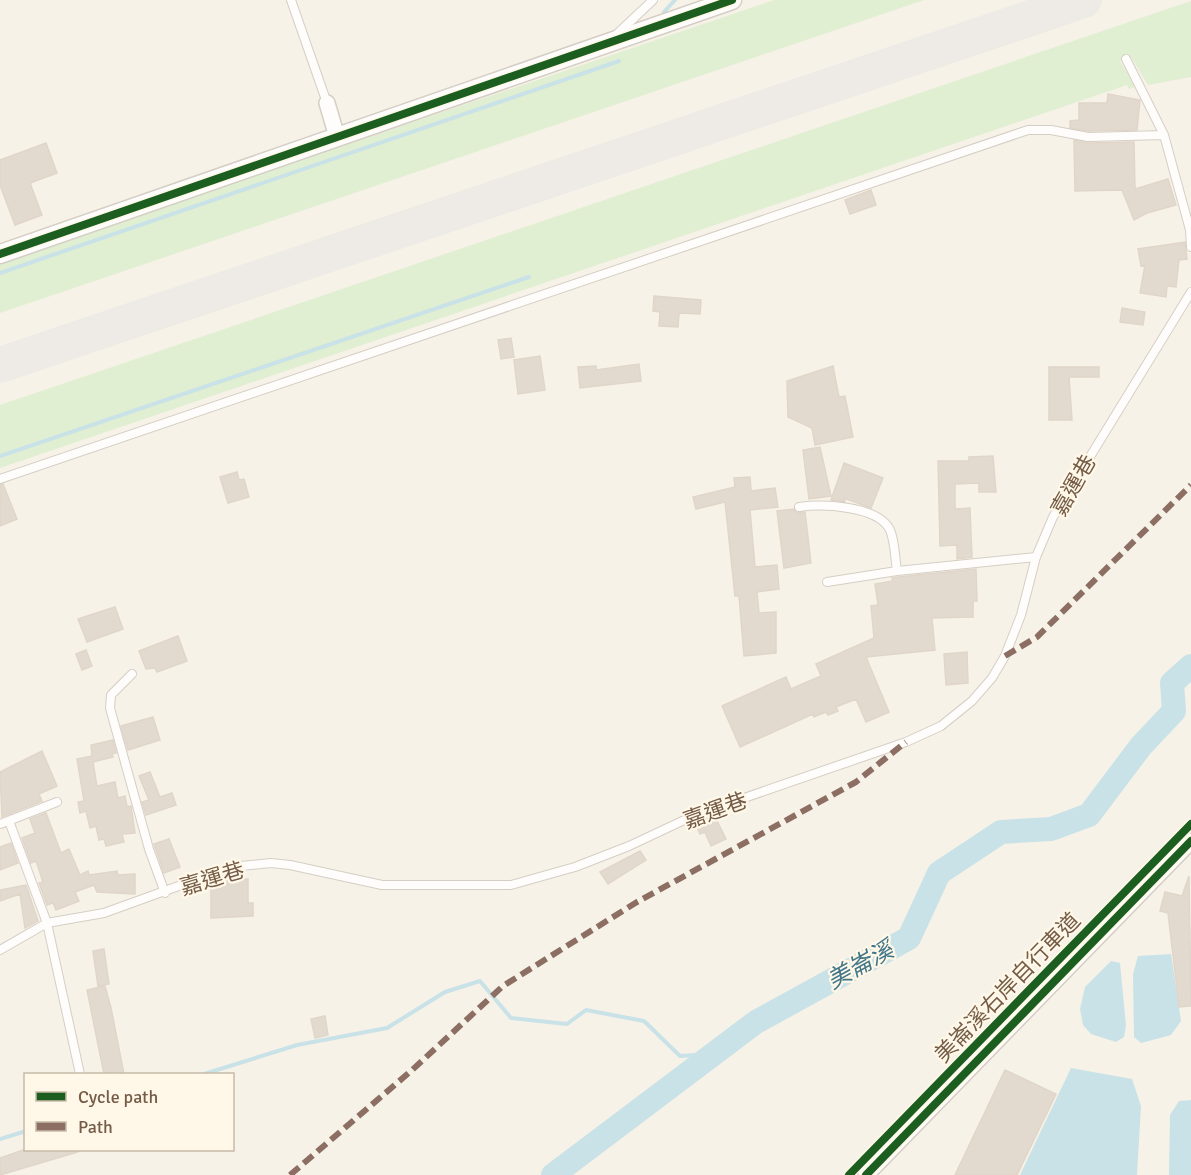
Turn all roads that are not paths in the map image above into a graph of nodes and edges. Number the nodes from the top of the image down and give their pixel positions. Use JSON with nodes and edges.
{"nodes":[{"id":1,"x":291,"y":0,"type":"edge"},
{"id":2,"x":653,"y":0,"type":"edge"},
{"id":3,"x":732,"y":0,"type":"edge"},
{"id":4,"x":604,"y":46,"type":"junction"},
{"id":5,"x":1126,"y":59,"type":"dead end"},
{"id":6,"x":327,"y":103,"type":"joint"},
{"id":7,"x":1164,"y":135,"type":"junction"},
{"id":8,"x":337,"y":137,"type":"junction"},
{"id":9,"x":1191,"y":248,"type":"edge"},
{"id":10,"x":0,"y":254,"type":"edge"},
{"id":11,"x":1191,"y":292,"type":"edge"},
{"id":12,"x":0,"y":479,"type":"edge"},
{"id":13,"x":799,"y":507,"type":"dead end"},
{"id":14,"x":1036,"y":557,"type":"junction"},
{"id":15,"x":897,"y":571,"type":"junction"},
{"id":16,"x":827,"y":582,"type":"dead end"},
{"id":17,"x":132,"y":674,"type":"dead end"},
{"id":18,"x":57,"y":802,"type":"dead end"},
{"id":19,"x":9,"y":820,"type":"junction"},
{"id":20,"x":0,"y":824,"type":"edge"},
{"id":21,"x":1191,"y":841,"type":"edge"},
{"id":22,"x":165,"y":893,"type":"junction"},
{"id":23,"x":47,"y":923,"type":"junction"},
{"id":24,"x":0,"y":950,"type":"edge"},
{"id":25,"x":80,"y":1073,"type":"edge"},
{"id":26,"x":866,"y":1175,"type":"edge"}],
"edges":[{"from":1,"to":6,"type":"lane"},
{"from":2,"to":4,"type":"lane"},
{"from":3,"to":4,"type":"street"},
{"from":4,"to":8,"type":"street"},
{"from":5,"to":7,"type":"lane"},
{"from":6,"to":8,"type":"street"},
{"from":7,"to":9,"type":"lane"},
{"from":7,"to":12,"type":"lane"},
{"from":8,"to":10,"type":"street"},
{"from":11,"to":14,"type":"lane","name":"嘉運巷"},
{"from":13,"to":15,"type":"lane"},
{"from":14,"to":15,"type":"lane"},
{"from":14,"to":22,"type":"lane","name":"嘉運巷"},
{"from":15,"to":16,"type":"lane"},
{"from":17,"to":22,"type":"lane"},
{"from":18,"to":19,"type":"lane"},
{"from":19,"to":20,"type":"lane"},
{"from":19,"to":23,"type":"lane"},
{"from":21,"to":26,"type":"street"},
{"from":22,"to":23,"type":"lane","name":"嘉運巷"},
{"from":23,"to":24,"type":"lane","name":"嘉運巷"},
{"from":23,"to":25,"type":"lane"}]}
